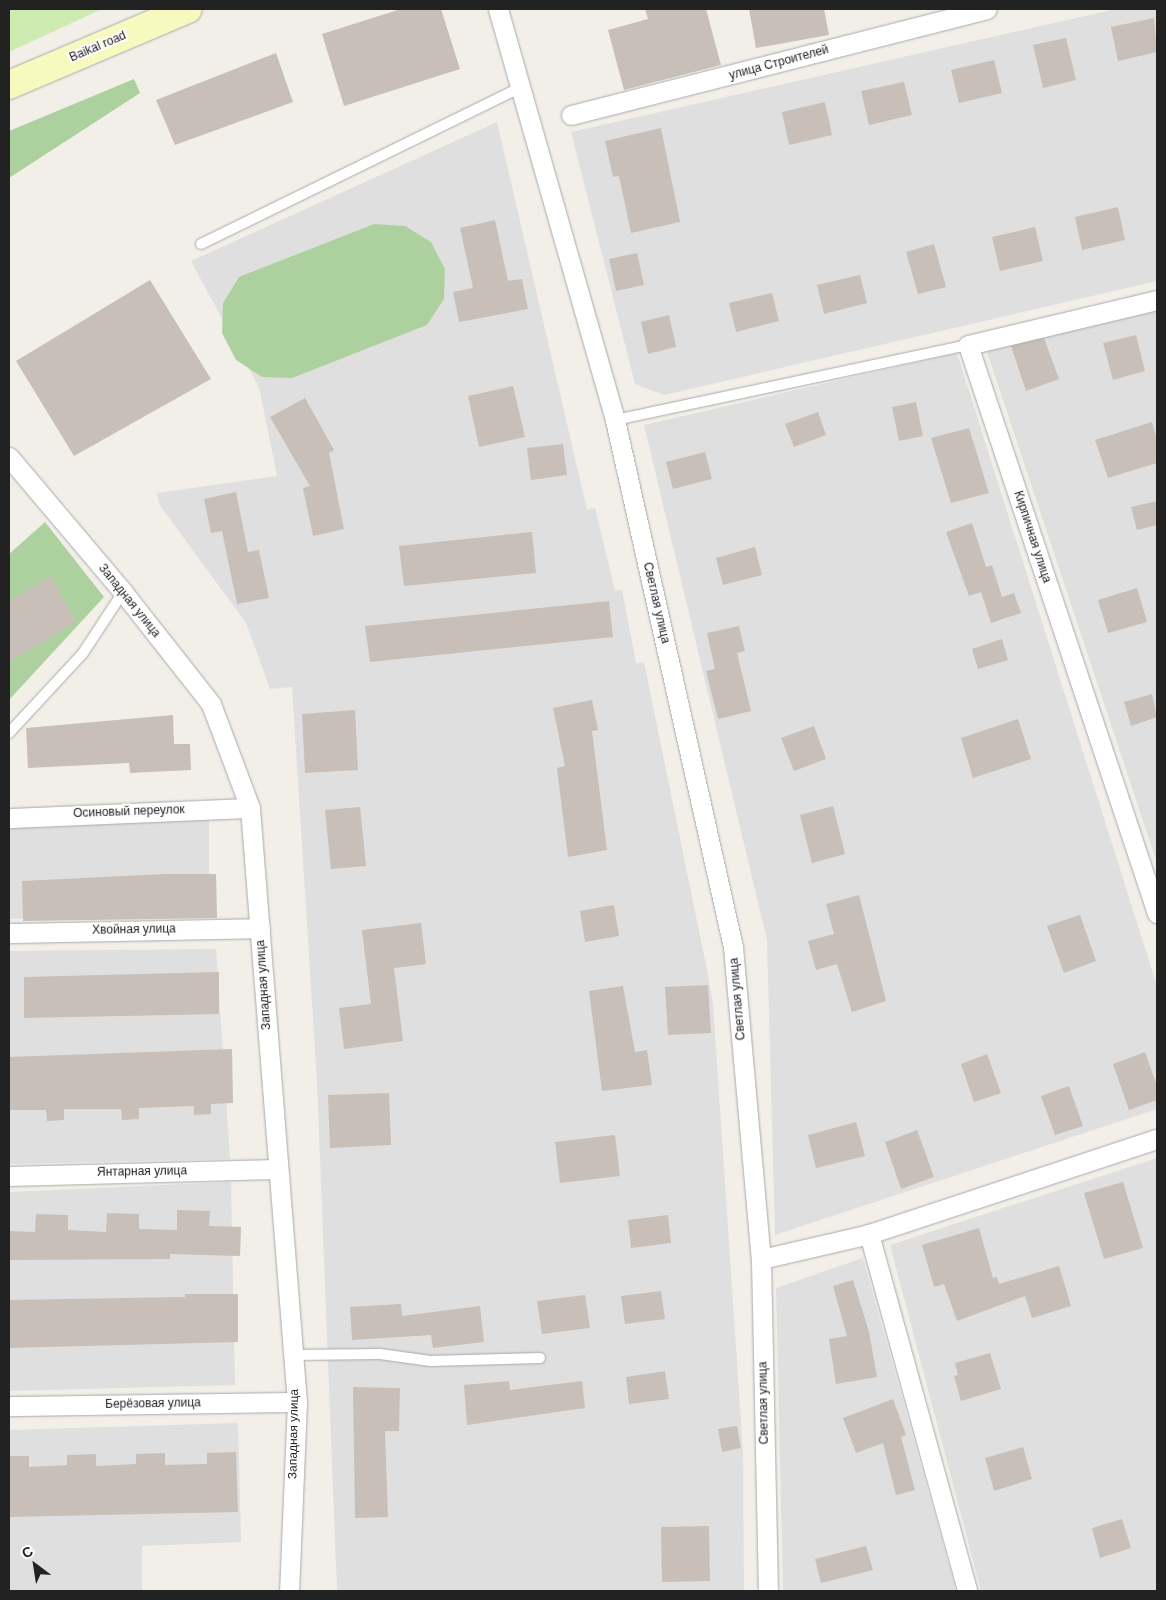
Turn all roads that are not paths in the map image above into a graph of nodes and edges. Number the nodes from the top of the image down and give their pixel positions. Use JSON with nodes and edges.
{"nodes":[{"id":1,"x":188,"y":9,"type":"edge"},
{"id":2,"x":498,"y":9,"type":"edge"},
{"id":3,"x":987,"y":9,"type":"edge"},
{"id":4,"x":9,"y":85,"type":"edge"},
{"id":5,"x":522,"y":87,"type":"junction"},
{"id":6,"x":571,"y":115,"type":"dead end"},
{"id":7,"x":201,"y":244,"type":"dead end"},
{"id":8,"x":1157,"y":300,"type":"edge"},
{"id":9,"x":968,"y":345,"type":"junction"},
{"id":10,"x":615,"y":420,"type":"junction"},
{"id":11,"x":9,"y":457,"type":"edge"},
{"id":12,"x":123,"y":592,"type":"junction"},
{"id":13,"x":9,"y":733,"type":"edge"},
{"id":14,"x":250,"y":808,"type":"junction"},
{"id":15,"x":9,"y":818,"type":"edge"},
{"id":16,"x":1157,"y":913,"type":"edge"},
{"id":17,"x":260,"y":928,"type":"junction"},
{"id":18,"x":9,"y":933,"type":"edge"},
{"id":19,"x":1157,"y":1140,"type":"edge"},
{"id":20,"x":276,"y":1169,"type":"junction"},
{"id":21,"x":9,"y":1176,"type":"edge"},
{"id":22,"x":869,"y":1234,"type":"junction"},
{"id":23,"x":761,"y":1260,"type":"junction"},
{"id":24,"x":293,"y":1355,"type":"junction"},
{"id":25,"x":540,"y":1358,"type":"dead end"},
{"id":26,"x":297,"y":1402,"type":"junction"},
{"id":27,"x":9,"y":1406,"type":"edge"},
{"id":28,"x":289,"y":1591,"type":"edge"},
{"id":29,"x":768,"y":1591,"type":"edge"},
{"id":30,"x":967,"y":1591,"type":"edge"}],
"edges":[{"from":1,"to":4,"type":"main road","name":"Baikal road"},
{"from":2,"to":5,"type":"street","name":"Светлая улица"},
{"from":3,"to":6,"type":"street","name":"улица Строителей"},
{"from":5,"to":7,"type":"lane"},
{"from":5,"to":10,"type":"street","name":"Светлая улица"},
{"from":8,"to":9,"type":"street"},
{"from":9,"to":10,"type":"lane"},
{"from":9,"to":16,"type":"street","name":"Кирпичная улица"},
{"from":10,"to":23,"type":"street","name":"Светлая улица"},
{"from":11,"to":12,"type":"street","name":"Западная улица"},
{"from":12,"to":13,"type":"lane"},
{"from":12,"to":14,"type":"street","name":"Западная улица"},
{"from":14,"to":15,"type":"street","name":"Осиновый переулок"},
{"from":14,"to":17,"type":"street","name":"Западная улица"},
{"from":17,"to":18,"type":"street","name":"Хвойная улица"},
{"from":17,"to":20,"type":"street","name":"Западная улица"},
{"from":19,"to":22,"type":"street"},
{"from":20,"to":21,"type":"street","name":"Янтарная улица"},
{"from":20,"to":24,"type":"street","name":"Западная улица"},
{"from":22,"to":23,"type":"street"},
{"from":22,"to":30,"type":"street"},
{"from":23,"to":29,"type":"street","name":"Светлая улица"},
{"from":24,"to":25,"type":"lane"},
{"from":24,"to":26,"type":"street","name":"Западная улица"},
{"from":26,"to":27,"type":"street","name":"Берёзовая улица"},
{"from":26,"to":28,"type":"street","name":"Западная улица"}]}
